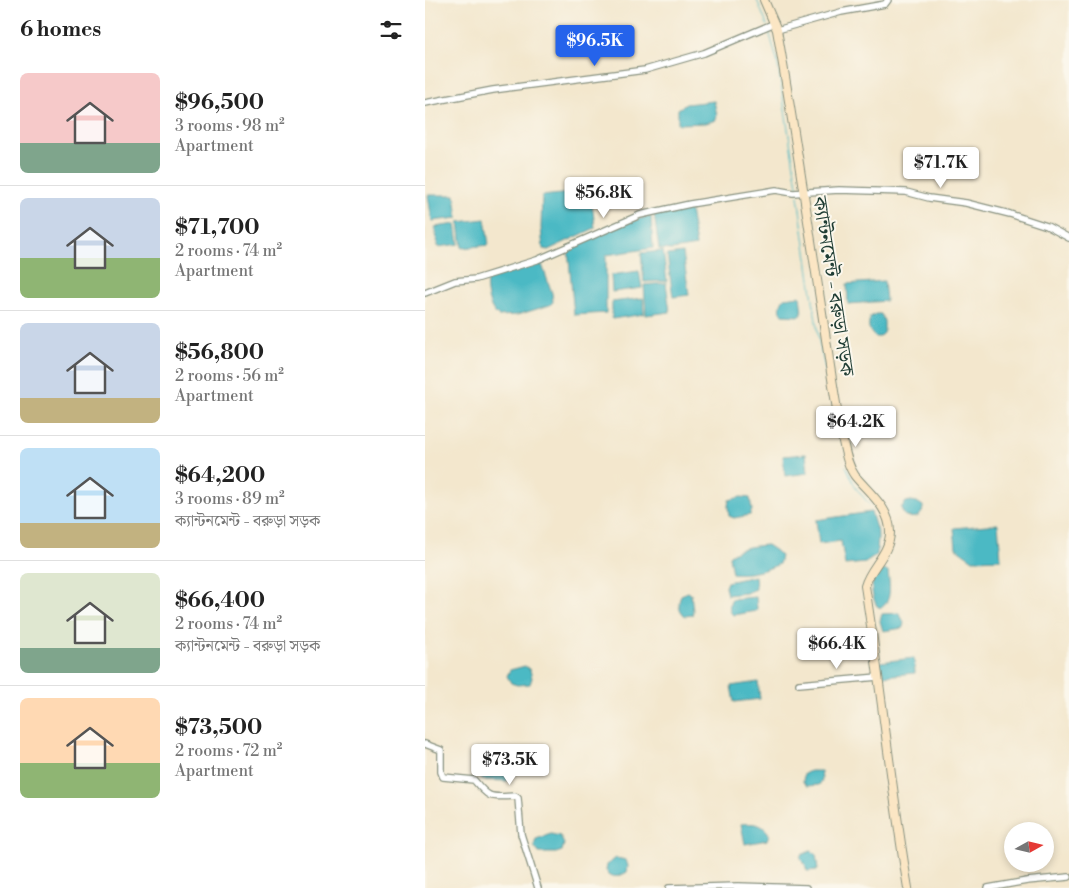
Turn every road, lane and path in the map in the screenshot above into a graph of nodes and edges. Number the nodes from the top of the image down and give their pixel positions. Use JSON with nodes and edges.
{"nodes":[{"id":1,"x":764,"y":0,"type":"edge"},
{"id":2,"x":888,"y":0,"type":"edge"},
{"id":3,"x":776,"y":27,"type":"junction"},
{"id":4,"x":425,"y":103,"type":"edge"},
{"id":5,"x":803,"y":193,"type":"junction"},
{"id":6,"x":1069,"y":238,"type":"edge"},
{"id":7,"x":425,"y":293,"type":"edge"},
{"id":8,"x":877,"y":677,"type":"junction"},
{"id":9,"x":799,"y":684,"type":"dead end"},
{"id":10,"x":425,"y":744,"type":"edge"},
{"id":11,"x":1069,"y":877,"type":"edge"},
{"id":12,"x":538,"y":888,"type":"edge"},
{"id":13,"x":669,"y":888,"type":"edge"},
{"id":14,"x":806,"y":888,"type":"edge"},
{"id":15,"x":908,"y":888,"type":"edge"},
{"id":16,"x":988,"y":888,"type":"edge"}],
"edges":[{"from":1,"to":3,"type":"main road","name":"ক্যান্টনমেন্ট - বরুড়া সড়ক"},
{"from":2,"to":3,"type":"street"},
{"from":3,"to":4,"type":"street"},
{"from":3,"to":5,"type":"main road","name":"ক্যান্টনমেন্ট - বরুড়া সড়ক"},
{"from":5,"to":6,"type":"street"},
{"from":5,"to":7,"type":"street"},
{"from":5,"to":8,"type":"main road","name":"ক্যান্টনমেন্ট - বরুড়া সড়ক"},
{"from":8,"to":9,"type":"street"},
{"from":8,"to":15,"type":"main road","name":"ক্যান্টনমেন্ট - বরুড়া সড়ক"},
{"from":10,"to":12,"type":"street"},
{"from":11,"to":16,"type":"street"},
{"from":13,"to":14,"type":"street"}]}
